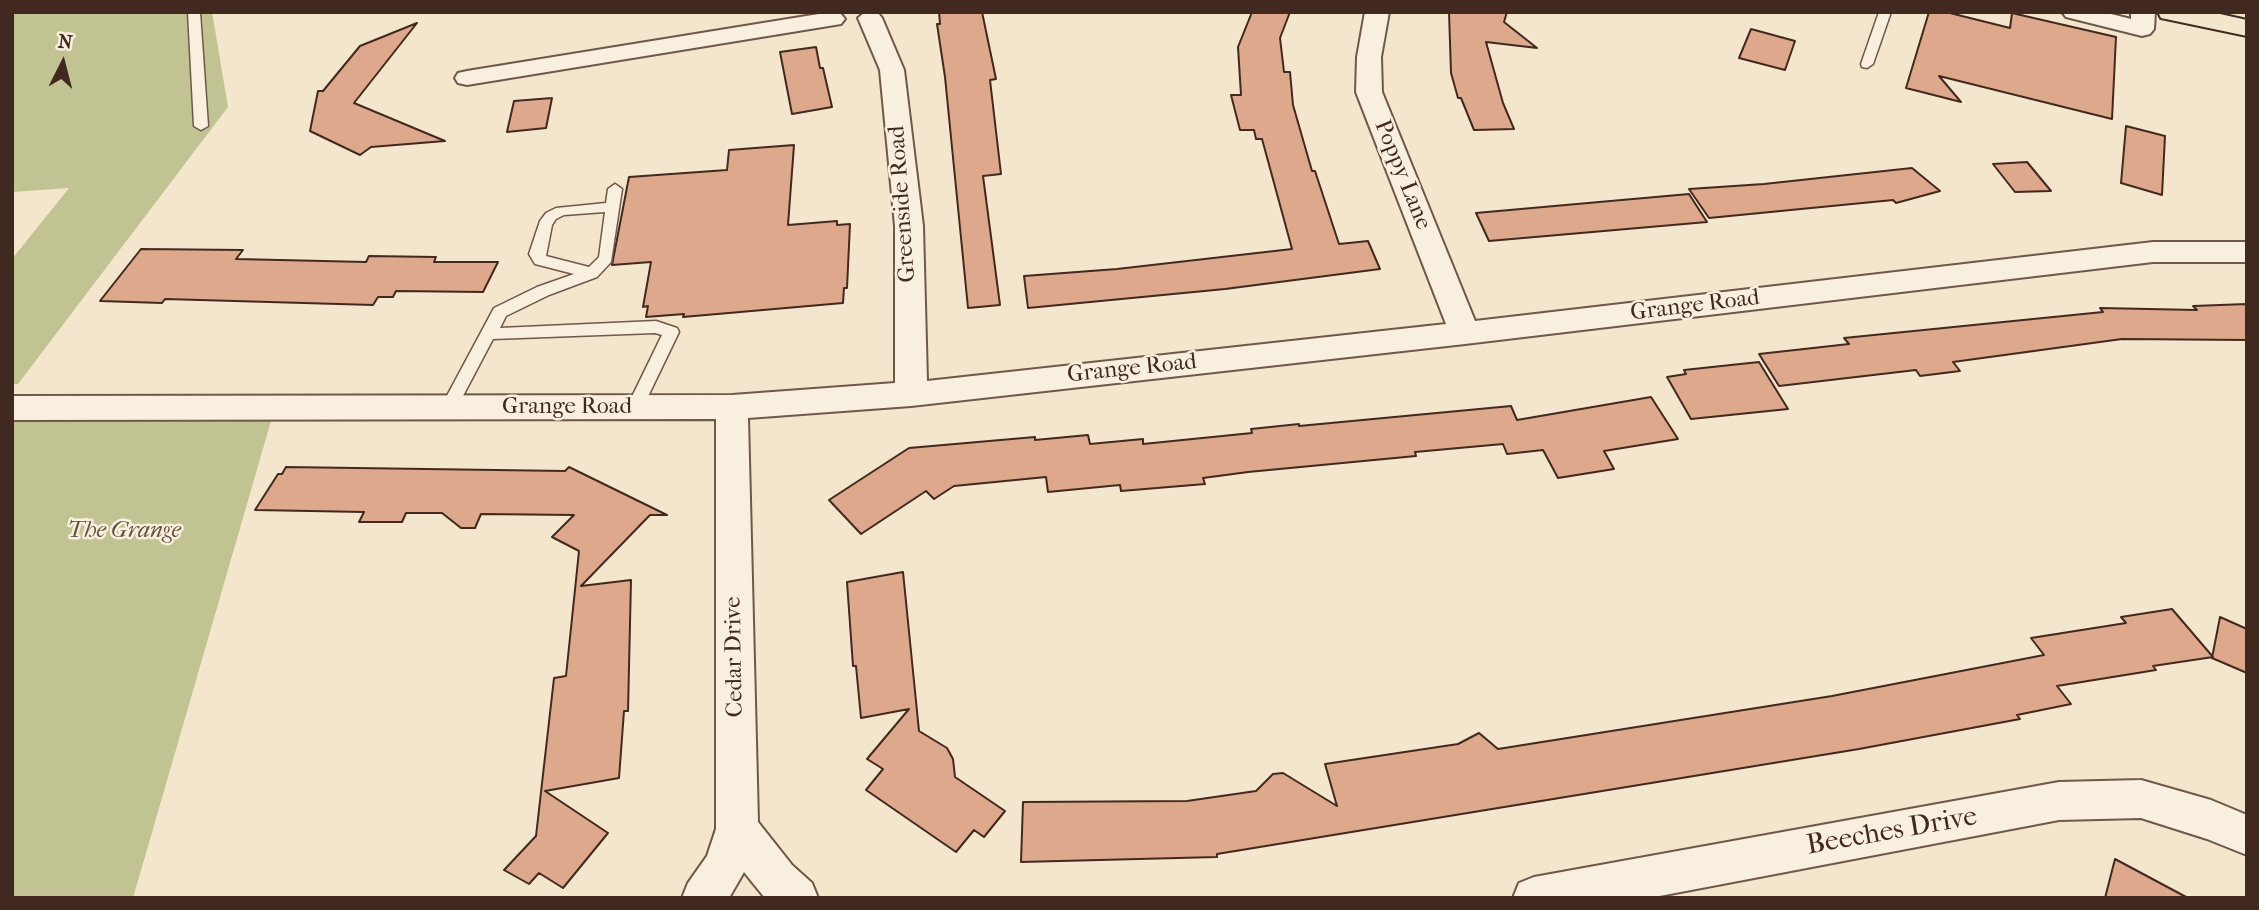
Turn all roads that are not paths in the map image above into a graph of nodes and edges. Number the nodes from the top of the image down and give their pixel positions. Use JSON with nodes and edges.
{"nodes":[{"id":1,"x":194,"y":12,"type":"edge"},
{"id":2,"x":1377,"y":12,"type":"edge"},
{"id":3,"x":1885,"y":12,"type":"edge"},
{"id":4,"x":2074,"y":12,"type":"edge"},
{"id":5,"x":2143,"y":12,"type":"edge"},
{"id":6,"x":2171,"y":12,"type":"edge"},
{"id":7,"x":876,"y":15,"type":"edge"},
{"id":8,"x":828,"y":16,"type":"edge"},
{"id":9,"x":2247,"y":29,"type":"edge"},
{"id":10,"x":1867,"y":64,"type":"dead end"},
{"id":11,"x":467,"y":78,"type":"dead end"},
{"id":12,"x":201,"y":126,"type":"dead end"},
{"id":13,"x":615,"y":189,"type":"dead end"},
{"id":14,"x":612,"y":207,"type":"junction"},
{"id":15,"x":2247,"y":252,"type":"edge"},
{"id":16,"x":592,"y":273,"type":"junction"},
{"id":17,"x":1465,"y":333,"type":"junction"},
{"id":18,"x":488,"y":334,"type":"junction"},
{"id":19,"x":911,"y":394,"type":"junction"},
{"id":20,"x":449,"y":407,"type":"junction"},
{"id":21,"x":635,"y":407,"type":"junction"},
{"id":22,"x":732,"y":407,"type":"junction"},
{"id":23,"x":12,"y":408,"type":"edge"},
{"id":24,"x":737,"y":829,"type":"junction"},
{"id":25,"x":2247,"y":835,"type":"edge"},
{"id":26,"x":703,"y":898,"type":"edge"},
{"id":27,"x":797,"y":898,"type":"edge"},
{"id":28,"x":1534,"y":898,"type":"edge"}],
"edges":[{"from":1,"to":12,"type":"lane"},
{"from":2,"to":17,"type":"street","name":"Poppy Lane"},
{"from":3,"to":10,"type":"lane"},
{"from":4,"to":5,"type":"street"},
{"from":6,"to":9,"type":"highway"},
{"from":7,"to":8,"type":"street","name":"Greenside Road"},
{"from":7,"to":19,"type":"street","name":"Greenside Road"},
{"from":8,"to":11,"type":"street","name":"Greenside Road"},
{"from":13,"to":14,"type":"lane"},
{"from":14,"to":16,"type":"lane"},
{"from":14,"to":16,"type":"lane"},
{"from":15,"to":17,"type":"street","name":"Grange Road"},
{"from":16,"to":18,"type":"lane"},
{"from":17,"to":19,"type":"street","name":"Grange Road"},
{"from":18,"to":20,"type":"lane"},
{"from":18,"to":21,"type":"lane"},
{"from":19,"to":22,"type":"street","name":"Grange Road"},
{"from":20,"to":21,"type":"street","name":"Grange Road"},
{"from":20,"to":23,"type":"street","name":"Grange Road"},
{"from":21,"to":22,"type":"street","name":"Grange Road"},
{"from":22,"to":24,"type":"street","name":"Cedar Drive"},
{"from":24,"to":26,"type":"street","name":"Cedar Drive"},
{"from":24,"to":27,"type":"street"},
{"from":25,"to":28,"type":"street","name":"Beeches Drive"}]}
